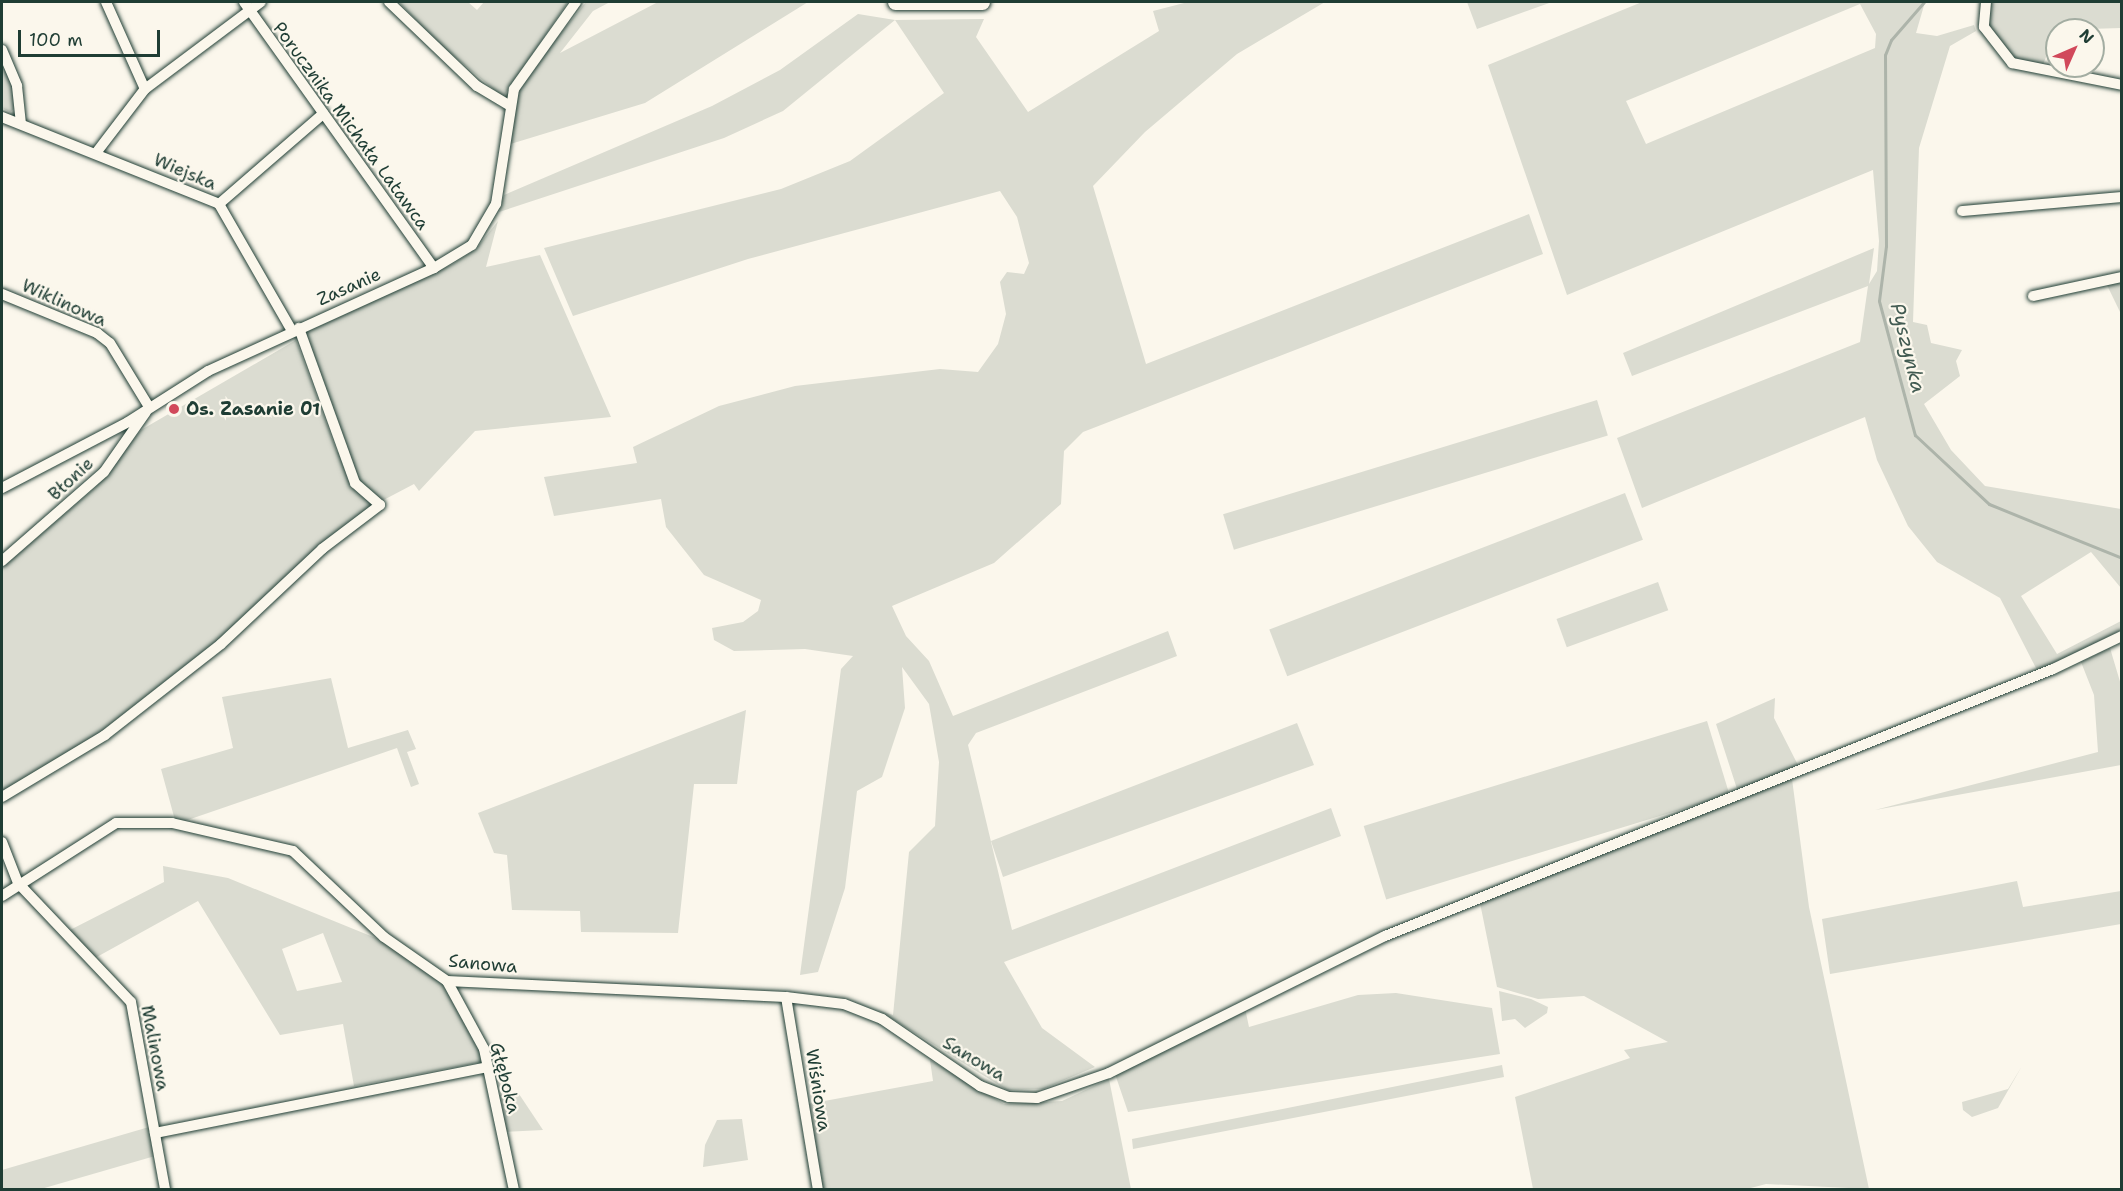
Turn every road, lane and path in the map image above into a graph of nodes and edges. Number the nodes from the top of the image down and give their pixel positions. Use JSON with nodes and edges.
{"nodes":[{"id":1,"x":106,"y":2,"type":"edge"},
{"id":2,"x":261,"y":2,"type":"edge"},
{"id":3,"x":389,"y":2,"type":"edge"},
{"id":4,"x":576,"y":2,"type":"edge"},
{"id":5,"x":895,"y":2,"type":"edge"},
{"id":6,"x":982,"y":2,"type":"edge"},
{"id":7,"x":1986,"y":2,"type":"edge"},
{"id":8,"x":246,"y":6,"type":"edge"},
{"id":9,"x":2,"y":50,"type":"edge"},
{"id":10,"x":2121,"y":85,"type":"edge"},
{"id":11,"x":145,"y":88,"type":"junction"},
{"id":12,"x":509,"y":105,"type":"junction"},
{"id":13,"x":323,"y":114,"type":"junction"},
{"id":14,"x":2,"y":117,"type":"edge"},
{"id":15,"x":21,"y":123,"type":"junction"},
{"id":16,"x":96,"y":153,"type":"junction"},
{"id":17,"x":2121,"y":197,"type":"edge"},
{"id":18,"x":219,"y":204,"type":"junction"},
{"id":19,"x":1962,"y":211,"type":"dead end"},
{"id":20,"x":434,"y":268,"type":"junction"},
{"id":21,"x":2121,"y":277,"type":"edge"},
{"id":22,"x":2,"y":294,"type":"edge"},
{"id":23,"x":2033,"y":296,"type":"dead end"},
{"id":24,"x":295,"y":329,"type":"junction"},
{"id":25,"x":149,"y":407,"type":"junction"},
{"id":26,"x":2,"y":488,"type":"edge"},
{"id":27,"x":2,"y":561,"type":"edge"},
{"id":28,"x":2121,"y":636,"type":"edge"},
{"id":29,"x":2,"y":797,"type":"edge"},
{"id":30,"x":2,"y":842,"type":"edge"},
{"id":31,"x":18,"y":883,"type":"junction"},
{"id":32,"x":2,"y":897,"type":"edge"},
{"id":33,"x":447,"y":981,"type":"junction"},
{"id":34,"x":786,"y":996,"type":"junction"},
{"id":35,"x":488,"y":1067,"type":"junction"},
{"id":36,"x":155,"y":1133,"type":"junction"},
{"id":37,"x":165,"y":1190,"type":"edge"},
{"id":38,"x":514,"y":1190,"type":"edge"},
{"id":39,"x":818,"y":1190,"type":"edge"}],
"edges":[{"from":1,"to":11,"type":"street"},
{"from":2,"to":8,"type":"street"},
{"from":3,"to":12,"type":"street"},
{"from":4,"to":12,"type":"street","name":"Zasanie"},
{"from":5,"to":6,"type":"street"},
{"from":7,"to":10,"type":"street"},
{"from":8,"to":11,"type":"street"},
{"from":8,"to":13,"type":"street","name":"Porucznika Michała Latawca"},
{"from":9,"to":15,"type":"street"},
{"from":11,"to":16,"type":"street"},
{"from":12,"to":20,"type":"street","name":"Zasanie"},
{"from":13,"to":18,"type":"street"},
{"from":13,"to":20,"type":"street","name":"Porucznika Michała Latawca"},
{"from":14,"to":15,"type":"street","name":"Wiejska"},
{"from":15,"to":16,"type":"street","name":"Wiejska"},
{"from":16,"to":18,"type":"street","name":"Wiejska"},
{"from":17,"to":19,"type":"street"},
{"from":18,"to":24,"type":"street","name":"Wiejska"},
{"from":20,"to":24,"type":"street","name":"Zasanie"},
{"from":21,"to":23,"type":"street"},
{"from":22,"to":25,"type":"street","name":"Wiklinowa"},
{"from":24,"to":25,"type":"street","name":"Zasanie"},
{"from":24,"to":29,"type":"street","name":"Wiejska"},
{"from":25,"to":26,"type":"street","name":"Zasanie"},
{"from":25,"to":27,"type":"street","name":"Błonie"},
{"from":28,"to":34,"type":"street","name":"Sanowa"},
{"from":30,"to":31,"type":"street"},
{"from":31,"to":32,"type":"street","name":"Sanowa"},
{"from":31,"to":33,"type":"street","name":"Sanowa"},
{"from":31,"to":36,"type":"street","name":"Malinowa"},
{"from":33,"to":34,"type":"street","name":"Sanowa"},
{"from":33,"to":35,"type":"street","name":"Głęboka"},
{"from":34,"to":39,"type":"street","name":"Wiśniowa"},
{"from":35,"to":36,"type":"street"},
{"from":35,"to":38,"type":"street","name":"Głęboka"},
{"from":36,"to":37,"type":"street","name":"Malinowa"}]}
